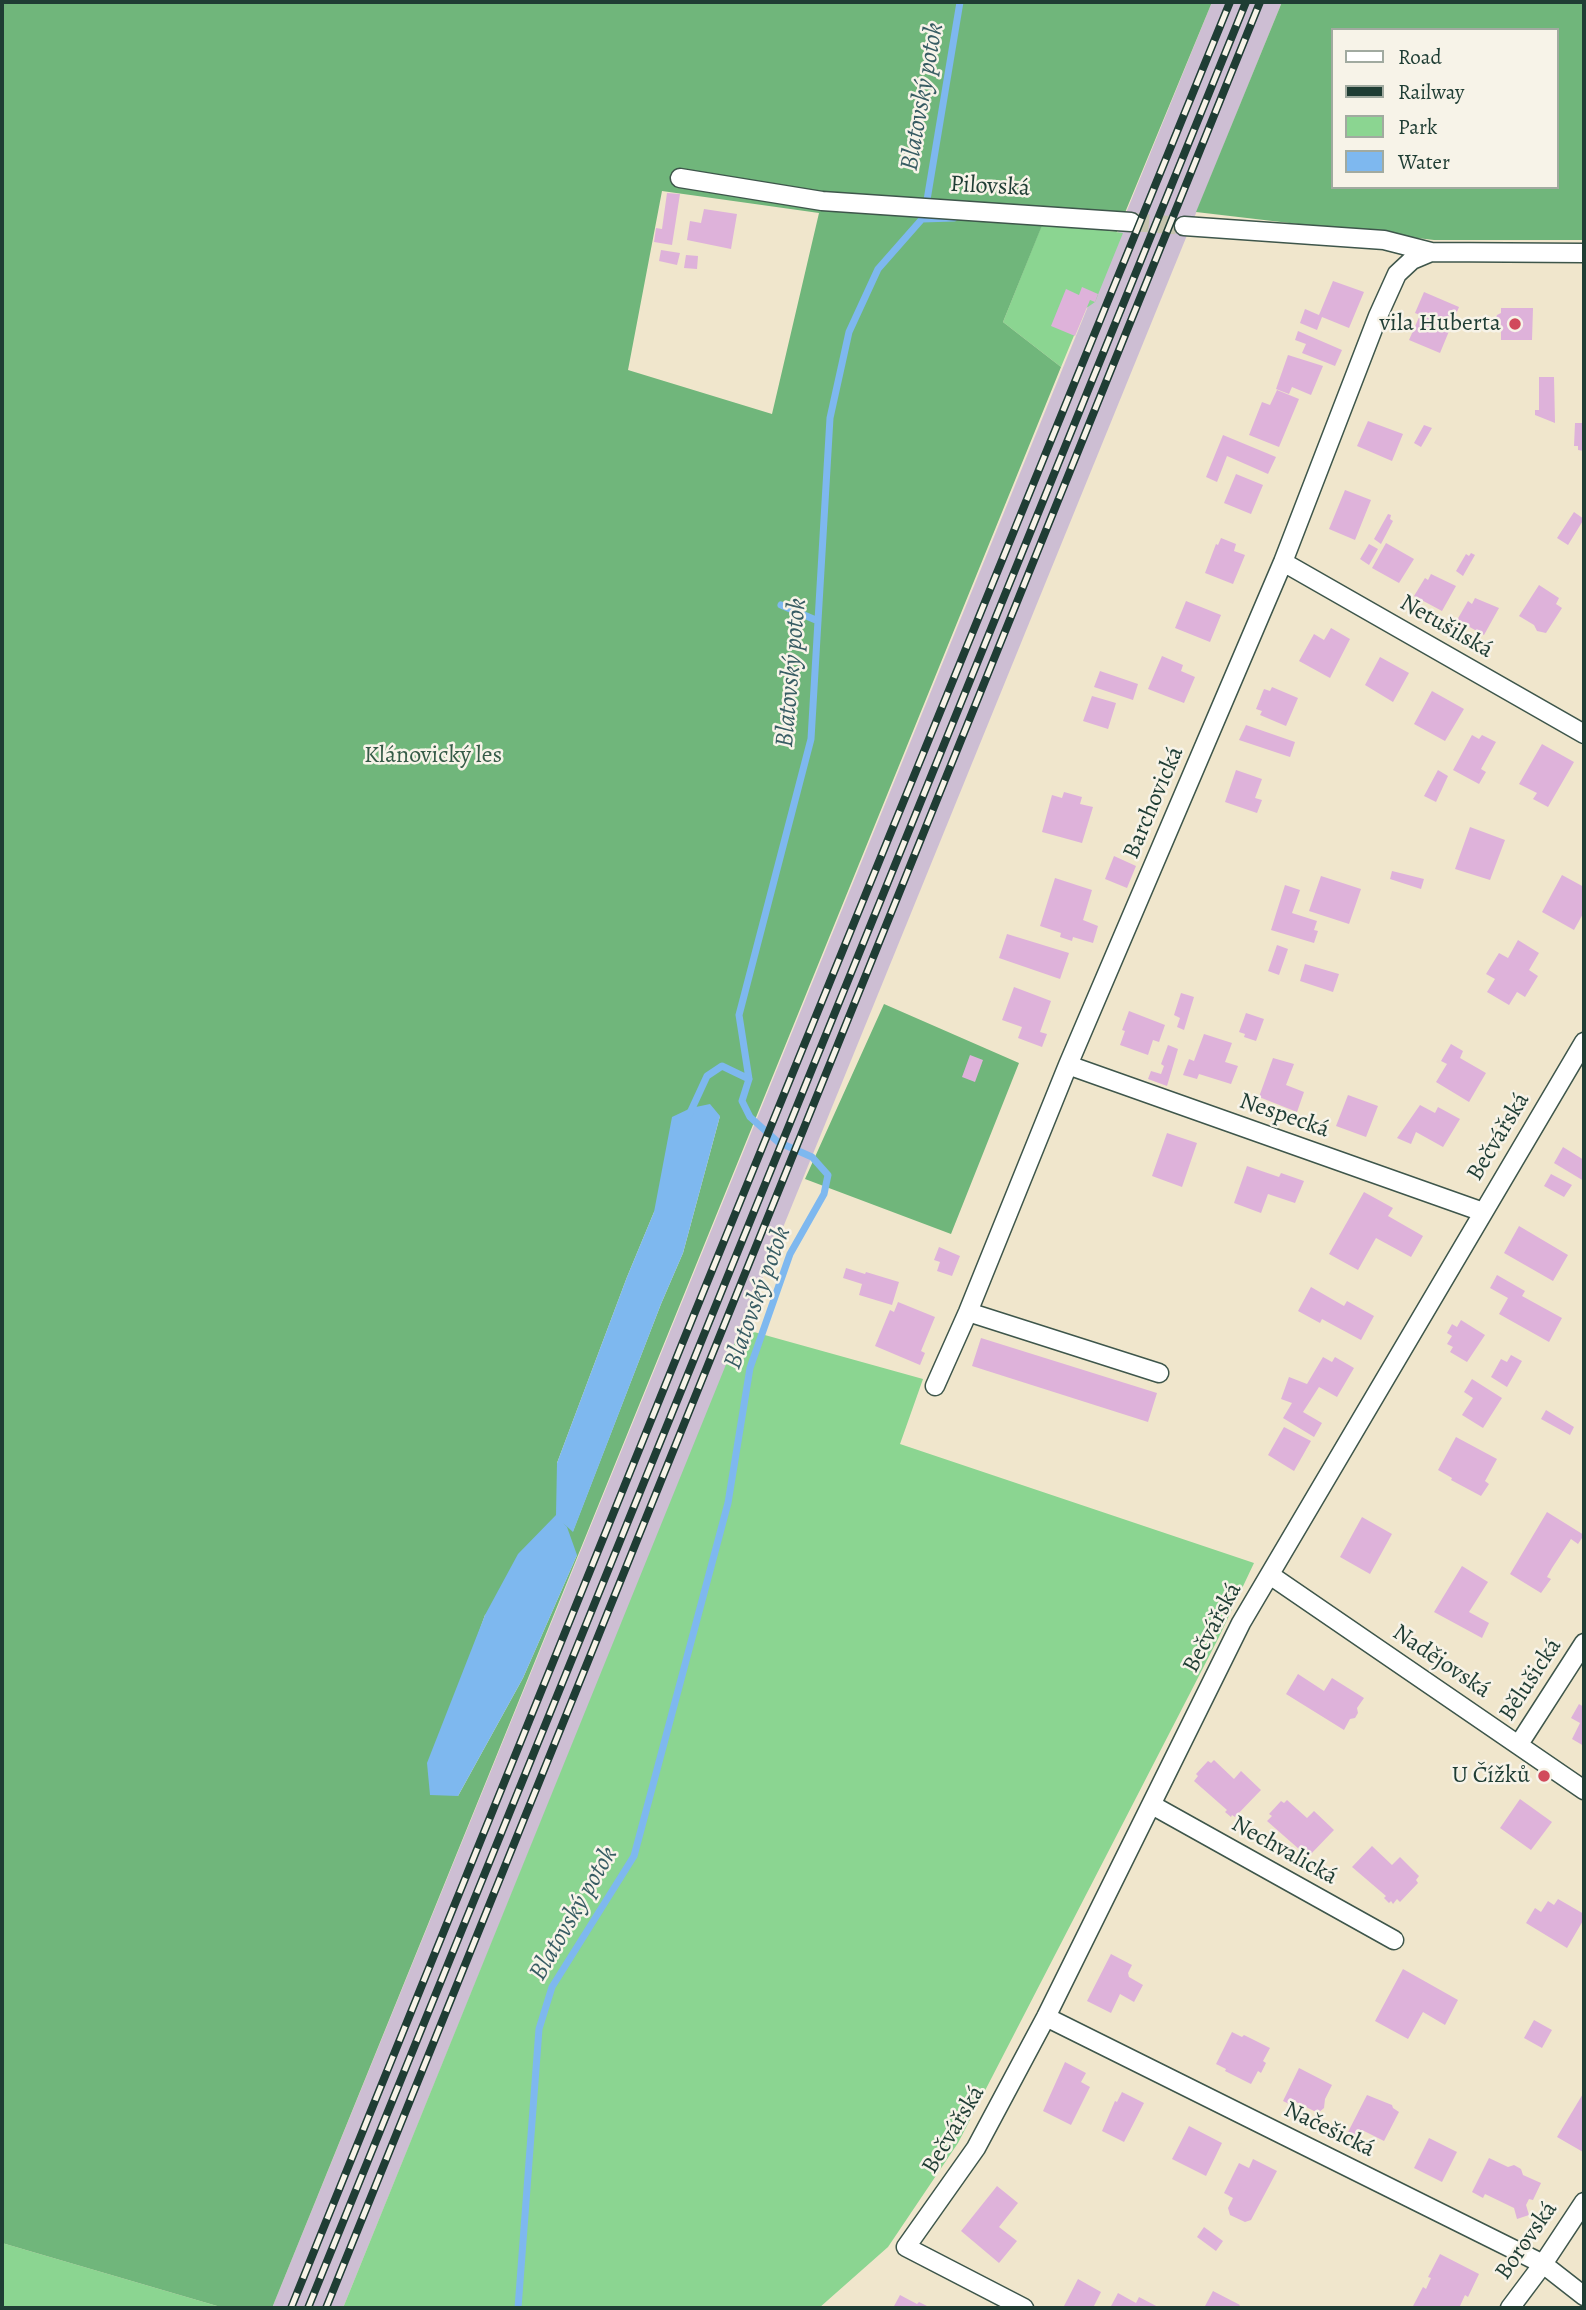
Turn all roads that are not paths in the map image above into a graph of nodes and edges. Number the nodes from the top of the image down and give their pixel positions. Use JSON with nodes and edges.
{"nodes":[{"id":1,"x":680,"y":178,"type":"dead end"},
{"id":2,"x":1131,"y":222,"type":"tunnel mouth"},
{"id":3,"x":1184,"y":226,"type":"tunnel mouth"},
{"id":4,"x":1431,"y":252,"type":"junction"},
{"id":5,"x":1584,"y":253,"type":"edge"},
{"id":6,"x":1283,"y":562,"type":"junction"},
{"id":7,"x":1584,"y":734,"type":"edge"},
{"id":8,"x":1584,"y":1042,"type":"edge"},
{"id":9,"x":1068,"y":1065,"type":"junction"},
{"id":10,"x":1483,"y":1212,"type":"junction"},
{"id":11,"x":968,"y":1312,"type":"junction"},
{"id":12,"x":1160,"y":1373,"type":"dead end"},
{"id":13,"x":935,"y":1386,"type":"dead end"},
{"id":14,"x":1270,"y":1575,"type":"junction"},
{"id":15,"x":1584,"y":1643,"type":"edge"},
{"id":16,"x":1519,"y":1744,"type":"junction"},
{"id":17,"x":1584,"y":1790,"type":"edge"},
{"id":18,"x":1152,"y":1805,"type":"junction"},
{"id":19,"x":1394,"y":1940,"type":"dead end"},
{"id":20,"x":1046,"y":2017,"type":"junction"},
{"id":21,"x":1584,"y":2202,"type":"edge"},
{"id":22,"x":1543,"y":2264,"type":"junction"},
{"id":23,"x":1584,"y":2296,"type":"edge"},
{"id":24,"x":1024,"y":2308,"type":"edge"},
{"id":25,"x":1510,"y":2308,"type":"edge"}],
"edges":[{"from":1,"to":2,"type":"street","name":"Pilovská"},
{"from":3,"to":4,"type":"street"},
{"from":4,"to":5,"type":"street"},
{"from":4,"to":6,"type":"street","name":"Barchovická"},
{"from":6,"to":7,"type":"street","name":"Netušilská"},
{"from":6,"to":9,"type":"street","name":"Barchovická"},
{"from":8,"to":10,"type":"street","name":"Bečvářská"},
{"from":9,"to":10,"type":"street","name":"Nespecká"},
{"from":9,"to":11,"type":"street","name":"Barchovická"},
{"from":10,"to":14,"type":"street","name":"Bečvářská"},
{"from":11,"to":12,"type":"street"},
{"from":11,"to":13,"type":"street","name":"Barchovická"},
{"from":14,"to":16,"type":"street","name":"Nadějovská"},
{"from":14,"to":18,"type":"street","name":"Bečvářská"},
{"from":15,"to":16,"type":"street","name":"Bělušická"},
{"from":16,"to":17,"type":"street","name":"Nadějovská"},
{"from":18,"to":19,"type":"street","name":"Nechvalická"},
{"from":18,"to":20,"type":"street","name":"Bečvářská"},
{"from":20,"to":22,"type":"street","name":"Načešická"},
{"from":20,"to":24,"type":"street","name":"Bečvářská"},
{"from":21,"to":22,"type":"street","name":"Borovská"},
{"from":22,"to":23,"type":"street","name":"Načešická"},
{"from":22,"to":25,"type":"street","name":"Borovská"}]}
